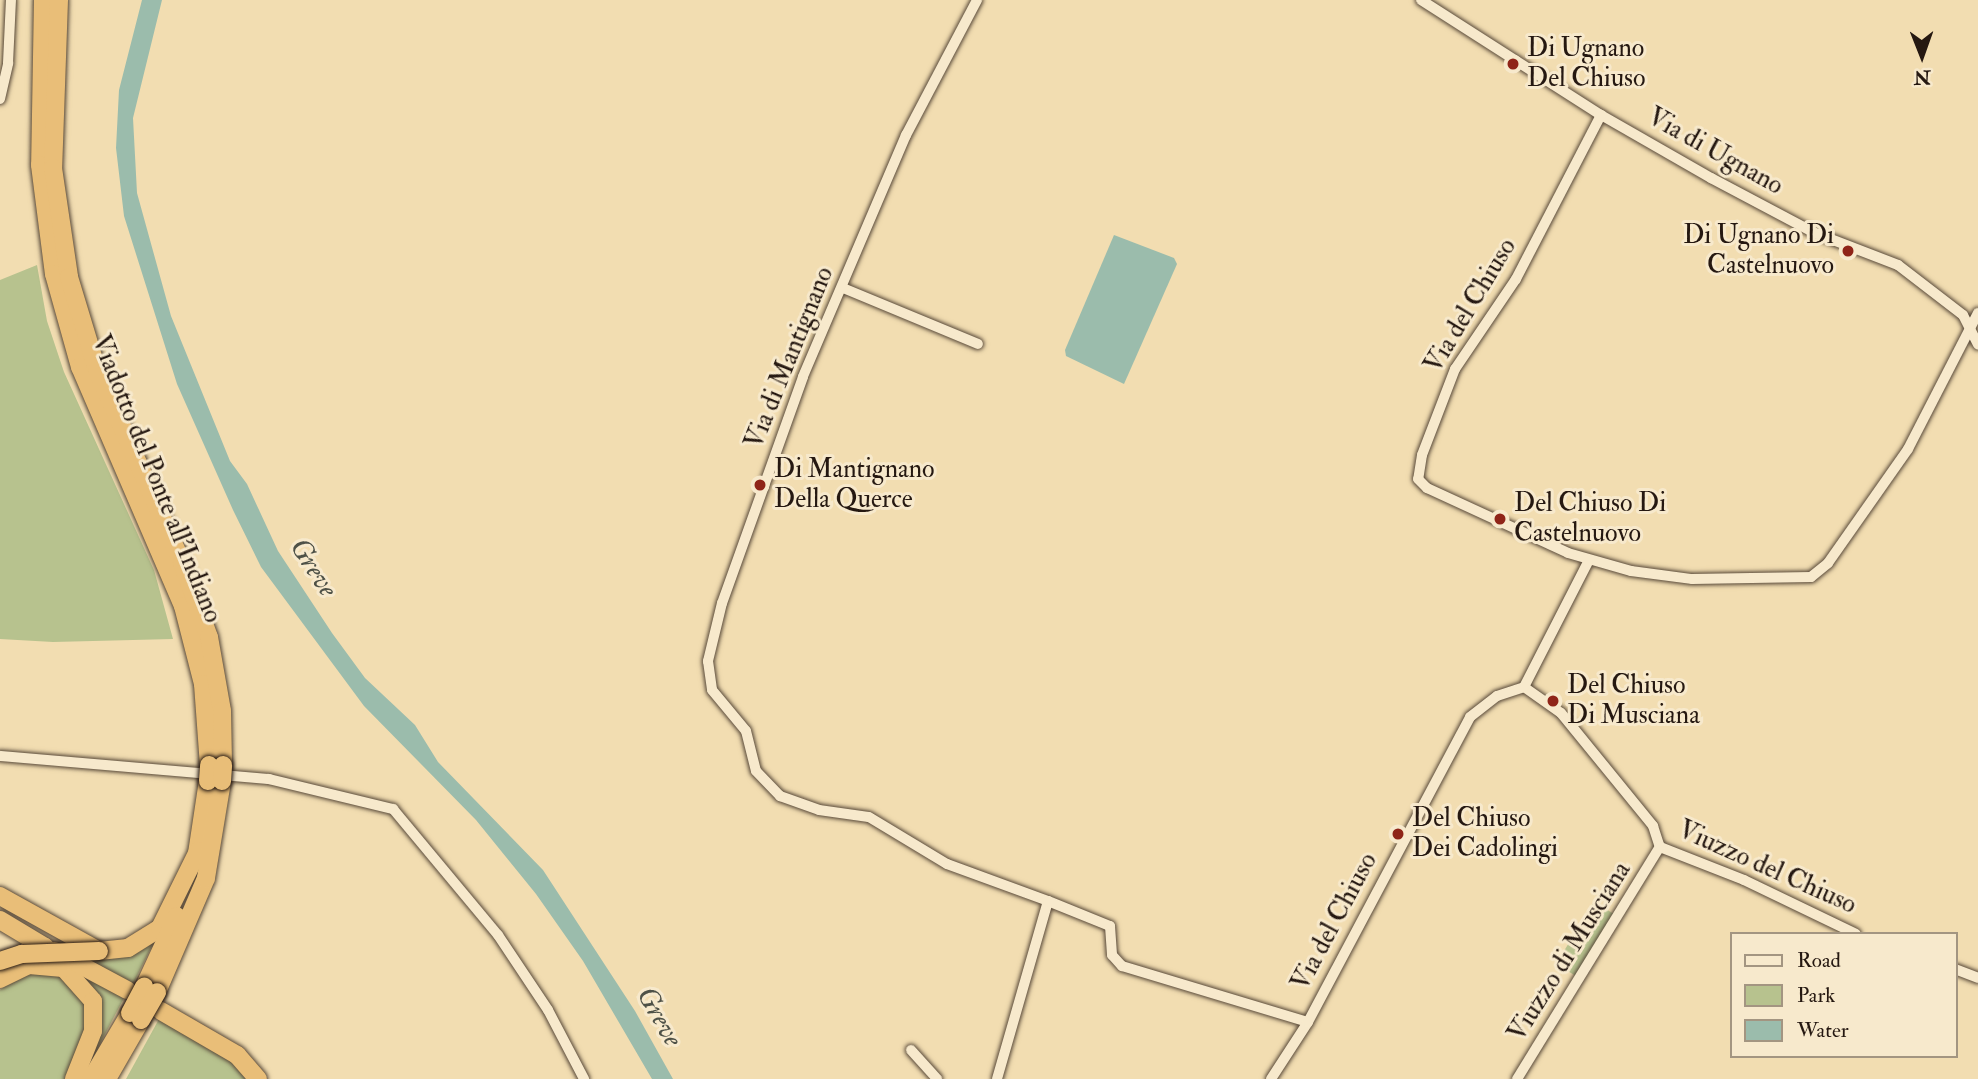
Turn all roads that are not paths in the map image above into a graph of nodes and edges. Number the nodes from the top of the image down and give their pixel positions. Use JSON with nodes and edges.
{"nodes":[{"id":1,"x":11,"y":0,"type":"edge"},
{"id":2,"x":43,"y":0,"type":"edge"},
{"id":3,"x":59,"y":0,"type":"edge"},
{"id":4,"x":977,"y":0,"type":"edge"},
{"id":5,"x":1421,"y":0,"type":"edge"},
{"id":6,"x":0,"y":99,"type":"edge"},
{"id":7,"x":1601,"y":115,"type":"junction"},
{"id":8,"x":843,"y":288,"type":"junction"},
{"id":9,"x":1978,"y":313,"type":"edge"},
{"id":10,"x":1972,"y":327,"type":"junction"},
{"id":11,"x":978,"y":344,"type":"dead end"},
{"id":12,"x":1978,"y":344,"type":"edge"},
{"id":13,"x":1589,"y":560,"type":"junction"},
{"id":14,"x":1524,"y":687,"type":"junction"},
{"id":15,"x":0,"y":756,"type":"edge"},
{"id":16,"x":212,"y":772,"type":"junction"},
{"id":17,"x":1660,"y":847,"type":"junction"},
{"id":18,"x":198,"y":851,"type":"junction"},
{"id":19,"x":0,"y":896,"type":"edge"},
{"id":20,"x":1048,"y":901,"type":"junction"},
{"id":21,"x":2,"y":922,"type":"edge"},
{"id":22,"x":1852,"y":932,"type":"edge"},
{"id":23,"x":45,"y":947,"type":"junction"},
{"id":24,"x":99,"y":951,"type":"junction"},
{"id":25,"x":0,"y":961,"type":"edge"},
{"id":26,"x":63,"y":968,"type":"junction"},
{"id":27,"x":1957,"y":970,"type":"edge"},
{"id":28,"x":1978,"y":978,"type":"edge"},
{"id":29,"x":0,"y":979,"type":"edge"},
{"id":30,"x":143,"y":990,"type":"junction"},
{"id":31,"x":161,"y":1011,"type":"dead end"},
{"id":32,"x":135,"y":1016,"type":"junction"},
{"id":33,"x":1308,"y":1022,"type":"junction"},
{"id":34,"x":127,"y":1043,"type":"junction"},
{"id":35,"x":911,"y":1050,"type":"dead end"},
{"id":36,"x":74,"y":1079,"type":"edge"},
{"id":37,"x":91,"y":1079,"type":"edge"},
{"id":38,"x":107,"y":1079,"type":"edge"},
{"id":39,"x":117,"y":1079,"type":"edge"},
{"id":40,"x":258,"y":1079,"type":"edge"},
{"id":41,"x":584,"y":1079,"type":"edge"},
{"id":42,"x":937,"y":1079,"type":"edge"},
{"id":43,"x":997,"y":1079,"type":"edge"},
{"id":44,"x":1271,"y":1079,"type":"edge"},
{"id":45,"x":1517,"y":1079,"type":"edge"}],
"edges":[{"from":1,"to":6,"type":"street"},
{"from":2,"to":16,"type":"highway","name":"Viadotto del Ponte all'Indiano"},
{"from":3,"to":16,"type":"highway","name":"Viadotto del Ponte all'Indiano"},
{"from":4,"to":8,"type":"street","name":"Via di Mantignano"},
{"from":5,"to":7,"type":"street","name":"Via di Ugnano"},
{"from":7,"to":10,"type":"street","name":"Via di Ugnano"},
{"from":7,"to":13,"type":"street","name":"Via del Chiuso"},
{"from":8,"to":11,"type":"street"},
{"from":8,"to":20,"type":"street","name":"Via di Mantignano"},
{"from":9,"to":10,"type":"street"},
{"from":10,"to":12,"type":"street","name":"Via di Ugnano"},
{"from":10,"to":13,"type":"street"},
{"from":13,"to":14,"type":"street"},
{"from":14,"to":17,"type":"street","name":"Viuzzo del Chiuso"},
{"from":14,"to":33,"type":"street","name":"Via del Chiuso"},
{"from":15,"to":16,"type":"street"},
{"from":16,"to":18,"type":"highway","name":"Viadotto del Ponte all'Indiano"},
{"from":16,"to":30,"type":"highway","name":"Viadotto del Ponte all'Indiano"},
{"from":16,"to":41,"type":"street"},
{"from":17,"to":22,"type":"street","name":"Viuzzo del Chiuso"},
{"from":17,"to":45,"type":"street","name":"Viuzzo di Musciana"},
{"from":18,"to":24,"type":"highway"},
{"from":18,"to":30,"type":"highway","name":"Viadotto del Ponte all'Indiano"},
{"from":19,"to":24,"type":"highway"},
{"from":20,"to":33,"type":"street","name":"Via di Mantignano"},
{"from":20,"to":43,"type":"street"},
{"from":21,"to":23,"type":"highway"},
{"from":23,"to":26,"type":"highway"},
{"from":23,"to":30,"type":"highway"},
{"from":24,"to":25,"type":"highway","bridge":true},
{"from":26,"to":29,"type":"highway"},
{"from":26,"to":36,"type":"highway"},
{"from":27,"to":28,"type":"street"},
{"from":30,"to":32,"type":"highway","name":"Viadotto del Ponte all'Indiano","bridge":true},
{"from":31,"to":40,"type":"highway"},
{"from":32,"to":34,"type":"highway","name":"Viadotto del Ponte all'Indiano"},
{"from":32,"to":37,"type":"highway","name":"Viadotto del Ponte all'Indiano"},
{"from":33,"to":44,"type":"street","name":"Via del Chiuso"},
{"from":34,"to":38,"type":"highway","name":"Viadotto del Ponte all'Indiano"},
{"from":34,"to":39,"type":"highway"},
{"from":35,"to":42,"type":"street"}]}
